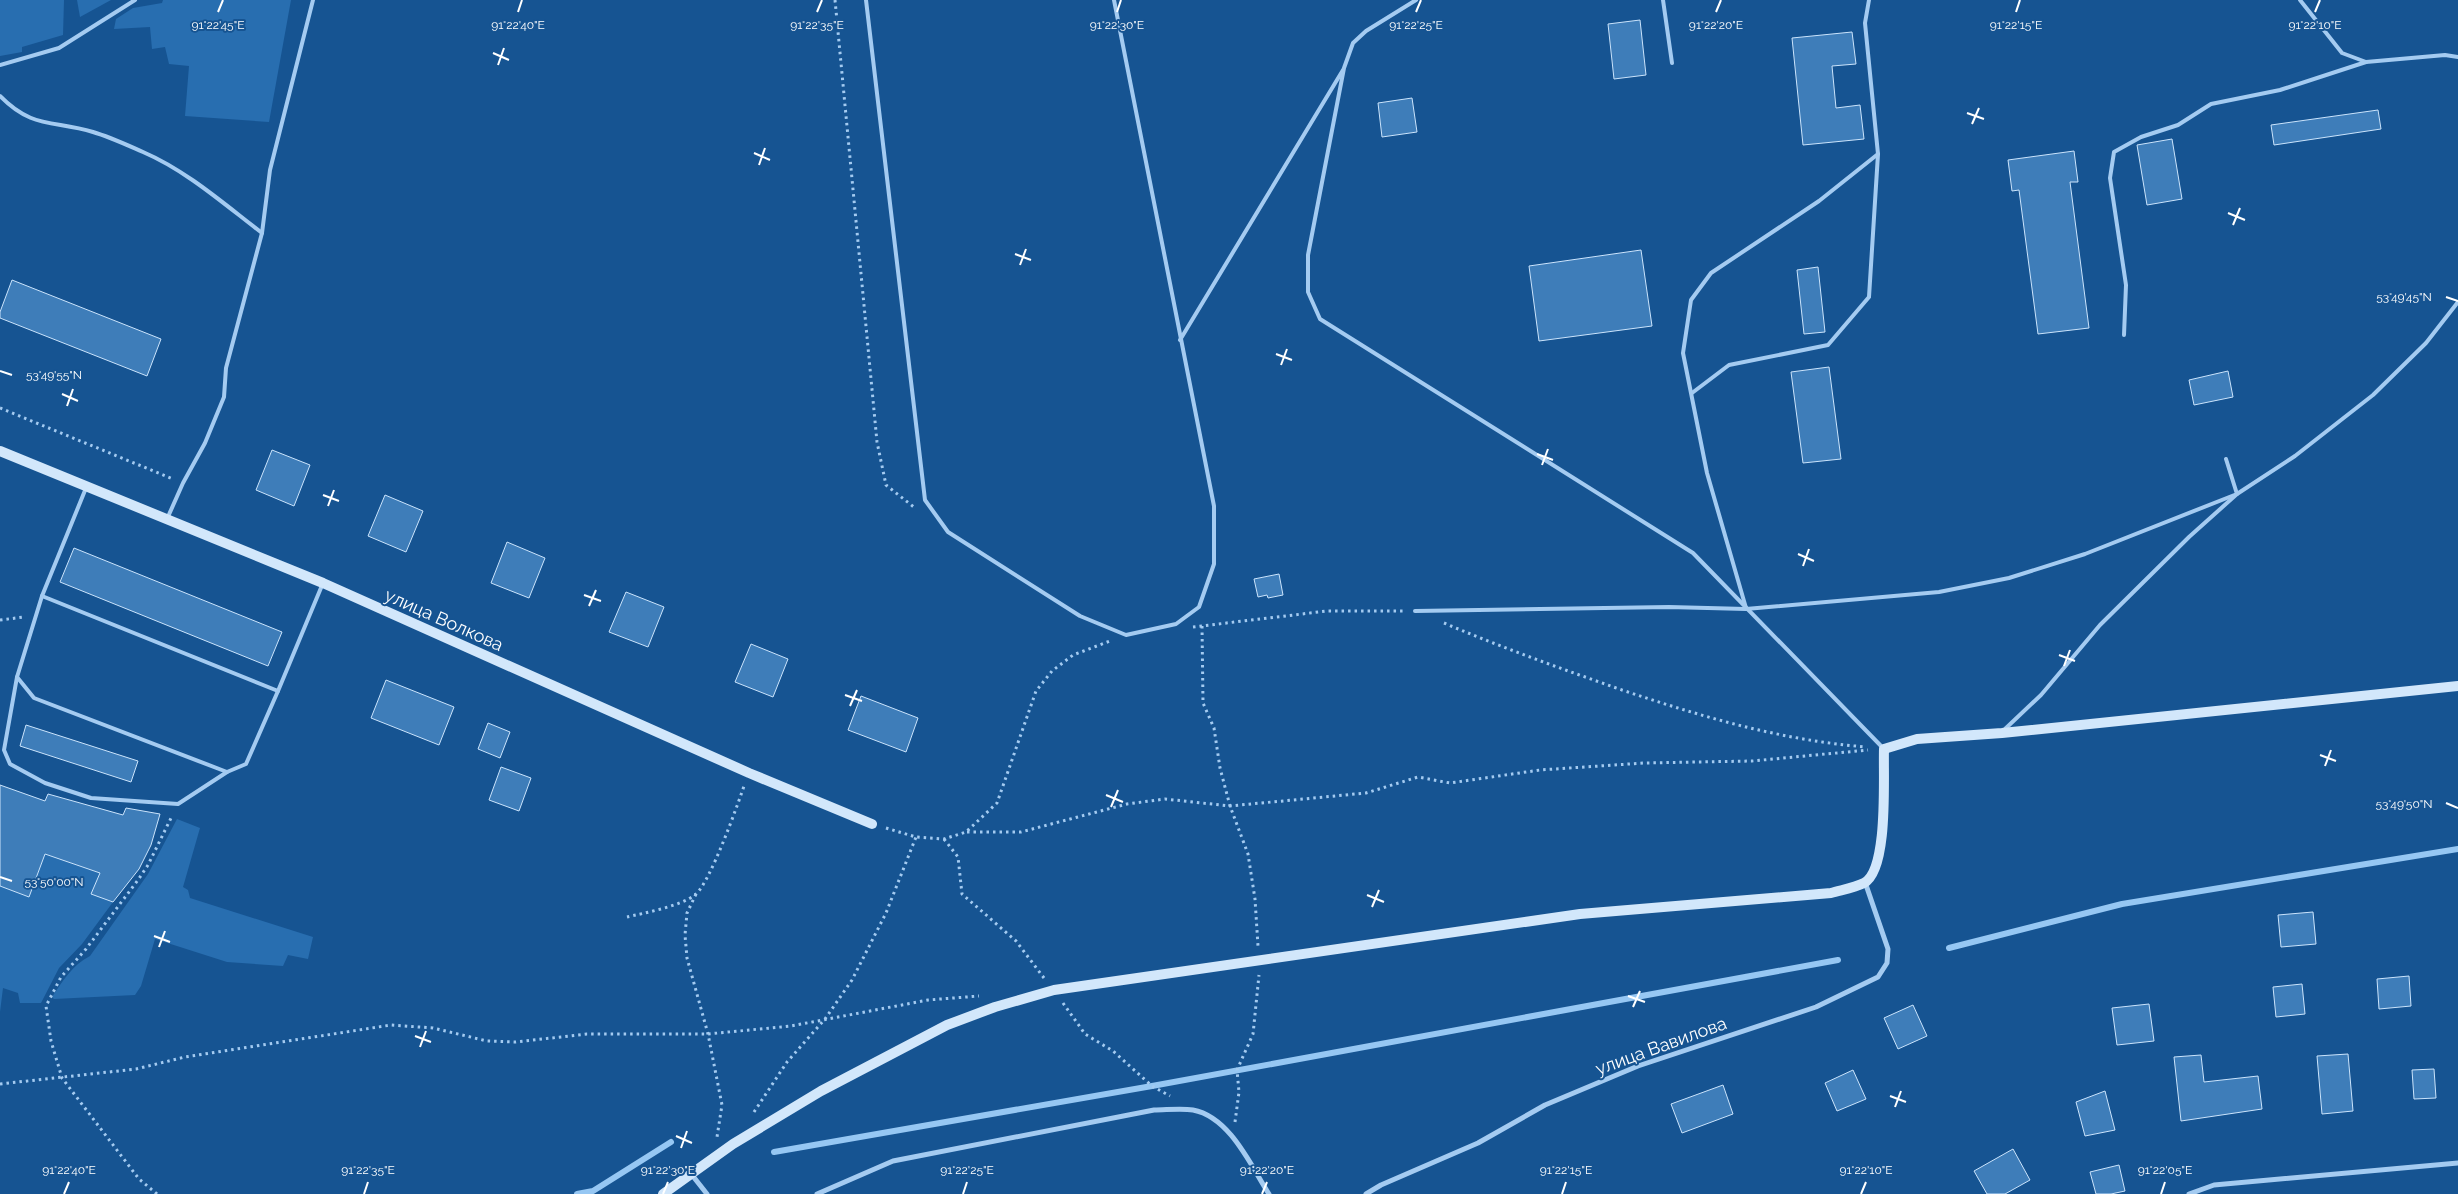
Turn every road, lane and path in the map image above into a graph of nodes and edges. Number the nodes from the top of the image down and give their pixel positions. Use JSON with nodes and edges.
{"nodes":[{"id":1,"x":135,"y":0,"type":"edge"},
{"id":2,"x":313,"y":0,"type":"edge"},
{"id":3,"x":835,"y":0,"type":"edge"},
{"id":4,"x":866,"y":0,"type":"edge"},
{"id":5,"x":1114,"y":0,"type":"edge"},
{"id":6,"x":1416,"y":0,"type":"edge"},
{"id":7,"x":1664,"y":0,"type":"edge"},
{"id":8,"x":1869,"y":0,"type":"edge"},
{"id":9,"x":2300,"y":0,"type":"edge"},
{"id":10,"x":2458,"y":57,"type":"edge"},
{"id":11,"x":2366,"y":62,"type":"junction"},
{"id":12,"x":1672,"y":63,"type":"dead end"},
{"id":13,"x":0,"y":65,"type":"edge"},
{"id":14,"x":1344,"y":68,"type":"junction"},
{"id":15,"x":0,"y":96,"type":"edge"},
{"id":16,"x":1878,"y":154,"type":"junction"},
{"id":17,"x":262,"y":233,"type":"junction"},
{"id":18,"x":2458,"y":302,"type":"edge"},
{"id":19,"x":2124,"y":336,"type":"dead end"},
{"id":20,"x":1180,"y":340,"type":"junction"},
{"id":21,"x":1692,"y":393,"type":"junction"},
{"id":22,"x":0,"y":408,"type":"edge"},
{"id":23,"x":0,"y":451,"type":"edge"},
{"id":24,"x":2226,"y":458,"type":"dead end"},
{"id":25,"x":183,"y":483,"type":"junction"},
{"id":26,"x":87,"y":486,"type":"junction"},
{"id":27,"x":2237,"y":494,"type":"junction"},
{"id":28,"x":916,"y":509,"type":"dead end"},
{"id":29,"x":167,"y":519,"type":"junction"},
{"id":30,"x":323,"y":583,"type":"junction"},
{"id":31,"x":42,"y":596,"type":"junction"},
{"id":32,"x":1746,"y":609,"type":"junction"},
{"id":33,"x":1415,"y":611,"type":"joint"},
{"id":34,"x":35,"y":615,"type":"junction"},
{"id":35,"x":0,"y":620,"type":"edge"},
{"id":36,"x":1442,"y":622,"type":"dead end"},
{"id":37,"x":1202,"y":626,"type":"junction"},
{"id":38,"x":1192,"y":627,"type":"dead end"},
{"id":39,"x":1126,"y":635,"type":"junction"},
{"id":40,"x":17,"y":677,"type":"junction"},
{"id":41,"x":2458,"y":686,"type":"edge"},
{"id":42,"x":278,"y":691,"type":"junction"},
{"id":43,"x":2002,"y":733,"type":"junction"},
{"id":44,"x":1884,"y":749,"type":"junction"},
{"id":45,"x":226,"y":772,"type":"junction"},
{"id":46,"x":749,"y":773,"type":"junction"},
{"id":47,"x":178,"y":804,"type":"junction"},
{"id":48,"x":1230,"y":806,"type":"junction"},
{"id":49,"x":872,"y":824,"type":"joint"},
{"id":50,"x":966,"y":832,"type":"junction"},
{"id":51,"x":916,"y":837,"type":"junction"},
{"id":52,"x":1865,"y":882,"type":"junction"},
{"id":53,"x":696,"y":894,"type":"junction"},
{"id":54,"x":626,"y":917,"type":"dead end"},
{"id":55,"x":1259,"y":960,"type":"junction"},
{"id":56,"x":986,"y":995,"type":"dead end"},
{"id":57,"x":825,"y":1019,"type":"junction"},
{"id":58,"x":708,"y":1034,"type":"junction"},
{"id":59,"x":62,"y":1078,"type":"junction"},
{"id":60,"x":0,"y":1084,"type":"edge"},
{"id":61,"x":749,"y":1119,"type":"dead end"},
{"id":62,"x":1233,"y":1137,"type":"junction"},
{"id":63,"x":711,"y":1159,"type":"junction"},
{"id":64,"x":2458,"y":1163,"type":"edge"},
{"id":65,"x":692,"y":1175,"type":"junction"},
{"id":66,"x":157,"y":1194,"type":"edge"},
{"id":67,"x":663,"y":1194,"type":"edge"},
{"id":68,"x":707,"y":1194,"type":"edge"},
{"id":69,"x":817,"y":1194,"type":"edge"},
{"id":70,"x":1269,"y":1194,"type":"edge"},
{"id":71,"x":1366,"y":1194,"type":"edge"},
{"id":72,"x":2189,"y":1194,"type":"edge"}],
"edges":[{"from":1,"to":13,"type":"lane"},
{"from":2,"to":17,"type":"lane"},
{"from":3,"to":28,"type":"path"},
{"from":4,"to":39,"type":"lane"},
{"from":5,"to":20,"type":"lane"},
{"from":6,"to":14,"type":"lane"},
{"from":7,"to":12,"type":"lane"},
{"from":8,"to":16,"type":"lane"},
{"from":9,"to":11,"type":"lane"},
{"from":10,"to":11,"type":"lane"},
{"from":11,"to":19,"type":"lane"},
{"from":14,"to":20,"type":"lane"},
{"from":14,"to":32,"type":"lane"},
{"from":15,"to":17,"type":"lane"},
{"from":16,"to":21,"type":"lane"},
{"from":16,"to":21,"type":"lane"},
{"from":17,"to":25,"type":"lane"},
{"from":18,"to":27,"type":"lane"},
{"from":20,"to":39,"type":"lane"},
{"from":21,"to":32,"type":"lane"},
{"from":22,"to":25,"type":"path"},
{"from":23,"to":26,"type":"street","name":"улица Волкова"},
{"from":24,"to":27,"type":"lane"},
{"from":25,"to":29,"type":"lane"},
{"from":26,"to":29,"type":"street","name":"улица Волкова"},
{"from":26,"to":31,"type":"lane"},
{"from":27,"to":32,"type":"lane"},
{"from":27,"to":43,"type":"lane"},
{"from":29,"to":30,"type":"street","name":"улица Волкова"},
{"from":30,"to":42,"type":"lane"},
{"from":30,"to":46,"type":"street","name":"улица Волкова"},
{"from":31,"to":34,"type":"lane"},
{"from":31,"to":42,"type":"lane"},
{"from":32,"to":33,"type":"lane"},
{"from":32,"to":44,"type":"lane"},
{"from":33,"to":37,"type":"path"},
{"from":34,"to":35,"type":"path"},
{"from":34,"to":40,"type":"lane"},
{"from":36,"to":44,"type":"path"},
{"from":37,"to":38,"type":"path"},
{"from":37,"to":48,"type":"path"},
{"from":39,"to":50,"type":"path"},
{"from":40,"to":45,"type":"lane"},
{"from":40,"to":47,"type":"lane"},
{"from":41,"to":43,"type":"street"},
{"from":42,"to":45,"type":"lane"},
{"from":43,"to":44,"type":"street"},
{"from":44,"to":48,"type":"path"},
{"from":44,"to":52,"type":"street"},
{"from":45,"to":47,"type":"lane"},
{"from":46,"to":49,"type":"street","name":"улица Волкова"},
{"from":46,"to":53,"type":"path"},
{"from":47,"to":59,"type":"path"},
{"from":48,"to":50,"type":"path"},
{"from":48,"to":55,"type":"path"},
{"from":49,"to":51,"type":"path"},
{"from":50,"to":51,"type":"path"},
{"from":51,"to":57,"type":"path"},
{"from":52,"to":55,"type":"street"},
{"from":52,"to":71,"type":"street","name":"улица Вавилова"},
{"from":53,"to":54,"type":"path"},
{"from":53,"to":58,"type":"path"},
{"from":55,"to":62,"type":"path"},
{"from":55,"to":63,"type":"street"},
{"from":56,"to":57,"type":"path"},
{"from":57,"to":58,"type":"path"},
{"from":57,"to":61,"type":"path"},
{"from":58,"to":59,"type":"path"},
{"from":58,"to":63,"type":"path"},
{"from":59,"to":60,"type":"path"},
{"from":59,"to":66,"type":"path"},
{"from":62,"to":69,"type":"street"},
{"from":62,"to":70,"type":"street"},
{"from":63,"to":65,"type":"street"},
{"from":64,"to":72,"type":"street"},
{"from":65,"to":67,"type":"street"},
{"from":65,"to":68,"type":"street"}]}
